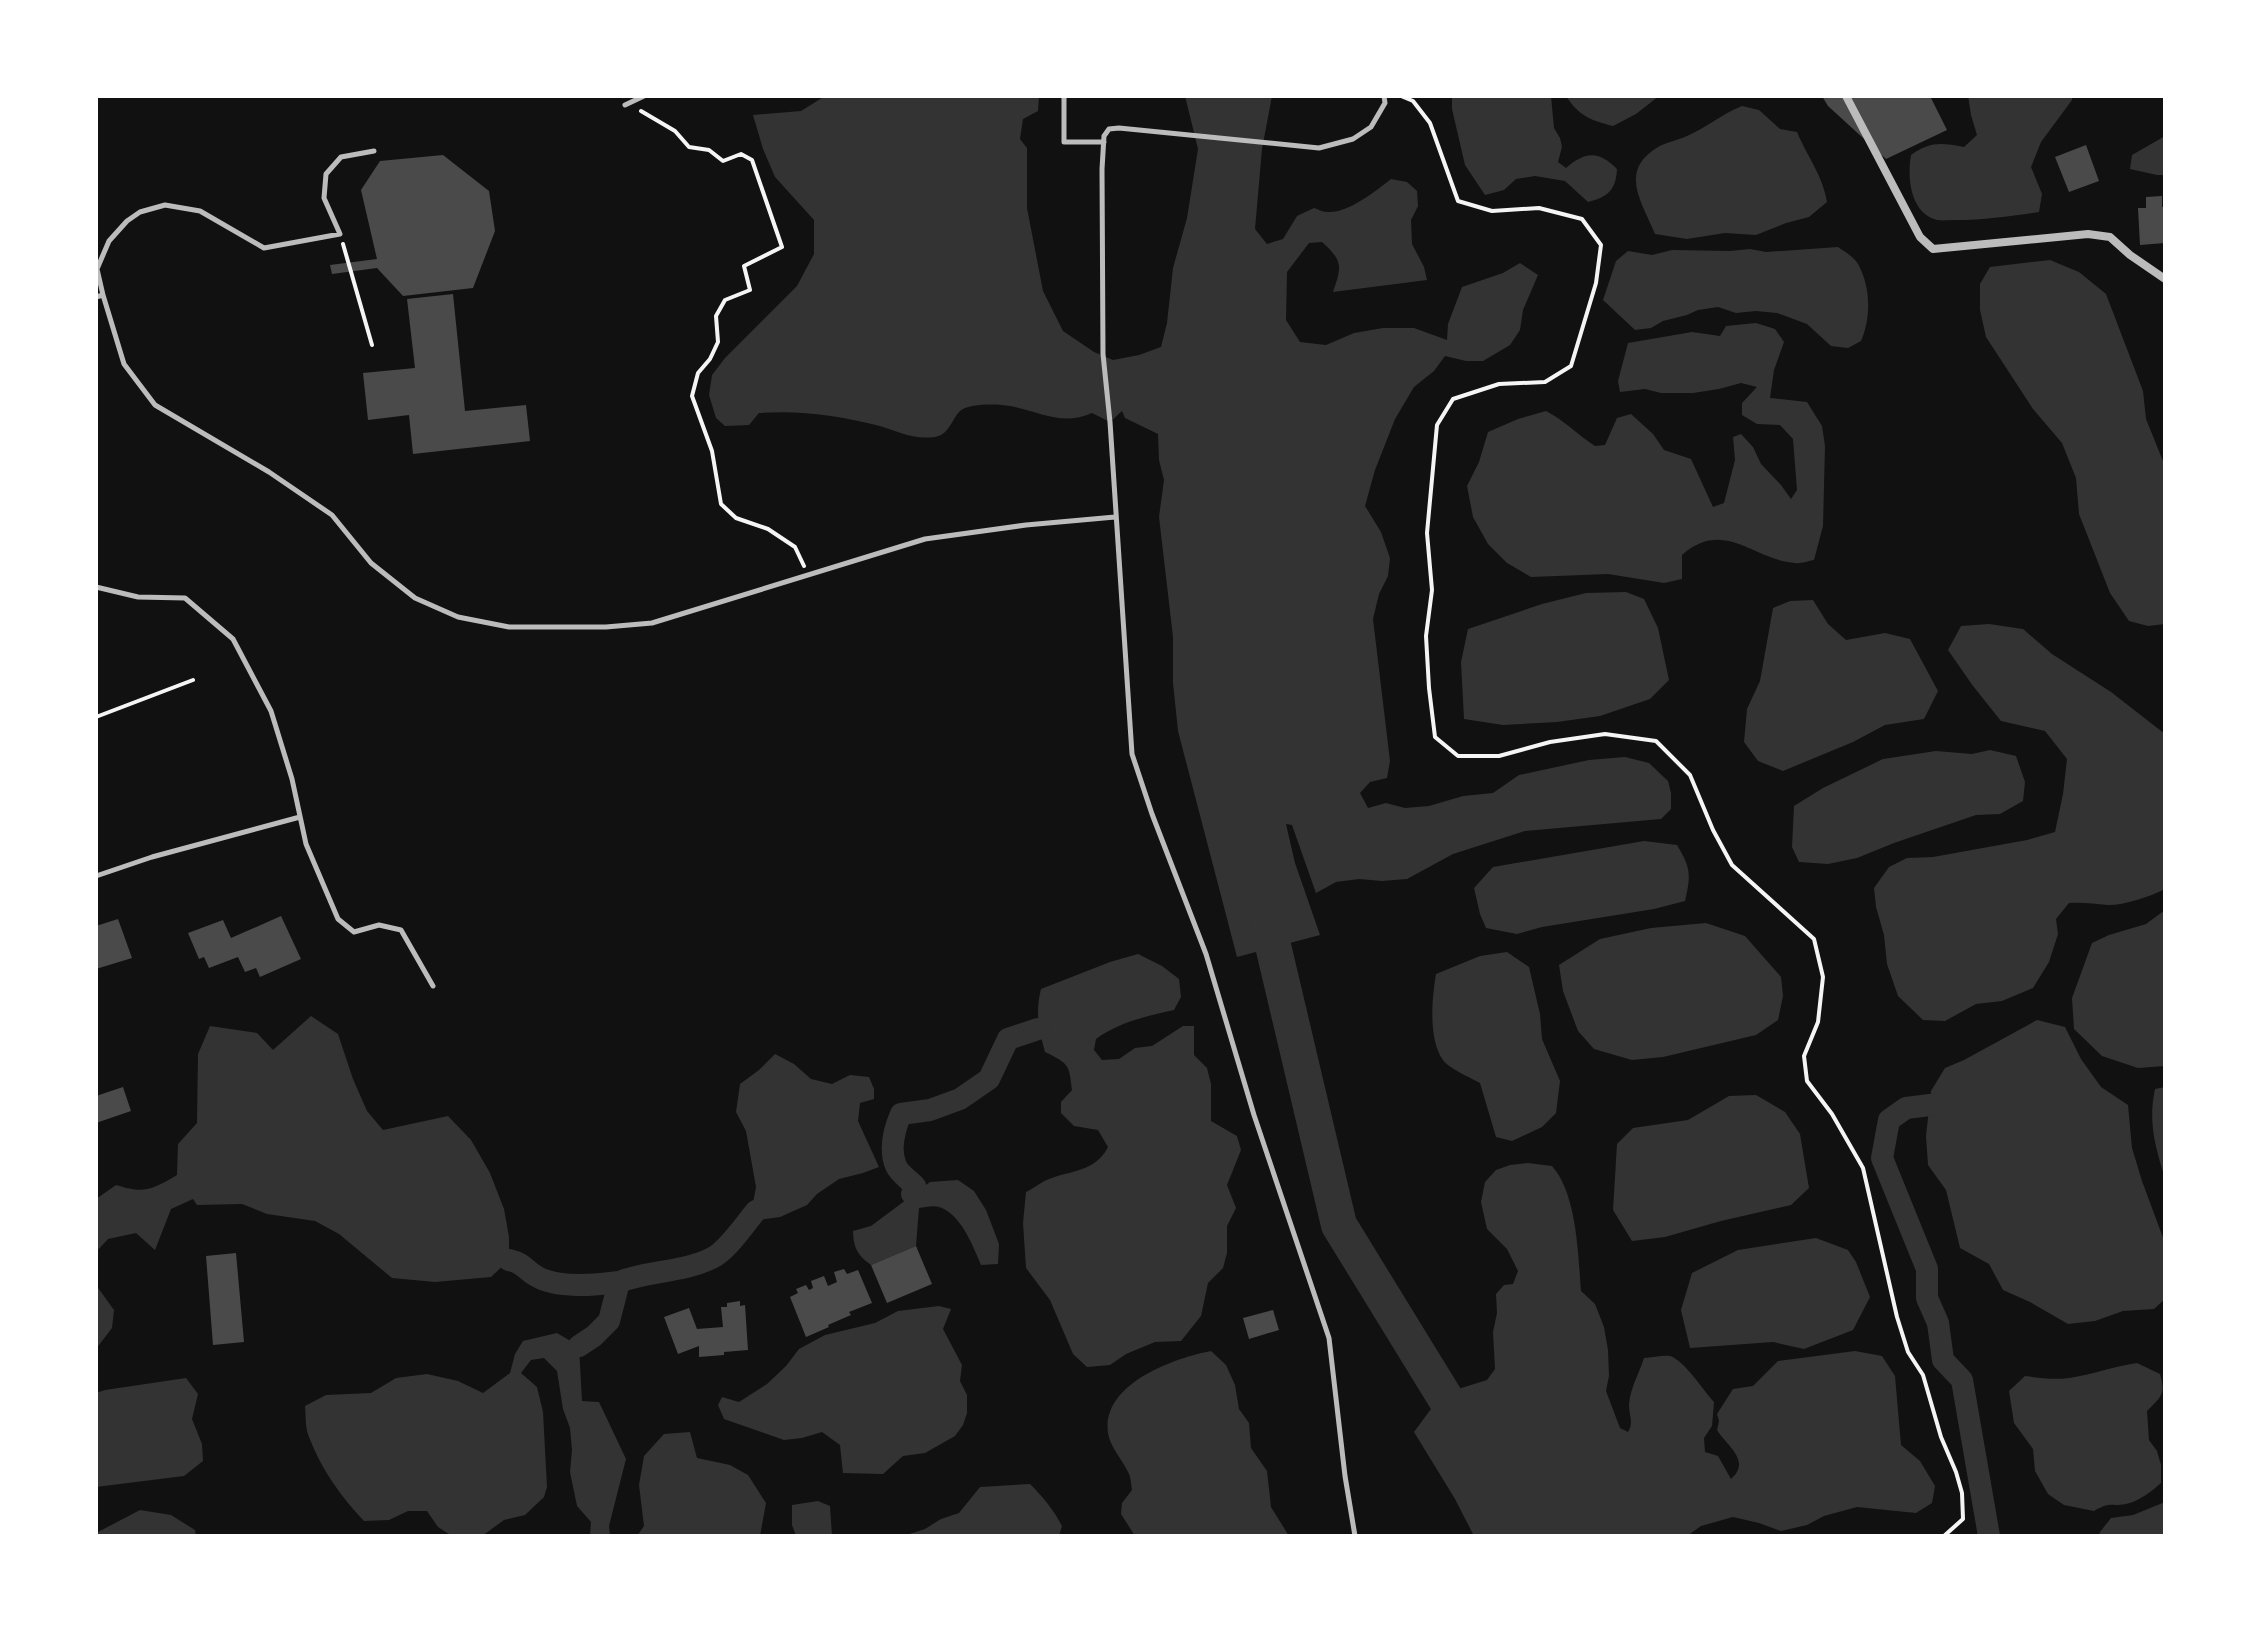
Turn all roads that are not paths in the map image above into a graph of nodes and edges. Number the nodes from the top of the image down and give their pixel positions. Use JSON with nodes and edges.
{"nodes":[{"id":1,"x":644,"y":96,"type":"edge"},
{"id":2,"x":1064,"y":96,"type":"edge"},
{"id":3,"x":1384,"y":96,"type":"edge"},
{"id":4,"x":1846,"y":96,"type":"edge"},
{"id":5,"x":625,"y":105,"type":"road end"},
{"id":6,"x":1104,"y":142,"type":"junction"},
{"id":7,"x":374,"y":151,"type":"dead end"},
{"id":8,"x":2165,"y":279,"type":"edge"},
{"id":9,"x":100,"y":296,"type":"edge"},
{"id":10,"x":1115,"y":517,"type":"junction"},
{"id":11,"x":96,"y":587,"type":"edge"},
{"id":12,"x":300,"y":817,"type":"junction"},
{"id":13,"x":96,"y":876,"type":"edge"},
{"id":14,"x":433,"y":986,"type":"dead end"},
{"id":15,"x":1355,"y":1536,"type":"edge"}],
"edges":[{"from":1,"to":5,"type":"lane"},
{"from":2,"to":6,"type":"lane"},
{"from":3,"to":6,"type":"lane"},
{"from":4,"to":8,"type":"street"},
{"from":6,"to":10,"type":"lane"},
{"from":7,"to":9,"type":"lane"},
{"from":9,"to":10,"type":"lane"},
{"from":10,"to":15,"type":"lane"},
{"from":11,"to":12,"type":"lane"},
{"from":12,"to":13,"type":"lane"},
{"from":12,"to":14,"type":"lane"}]}
